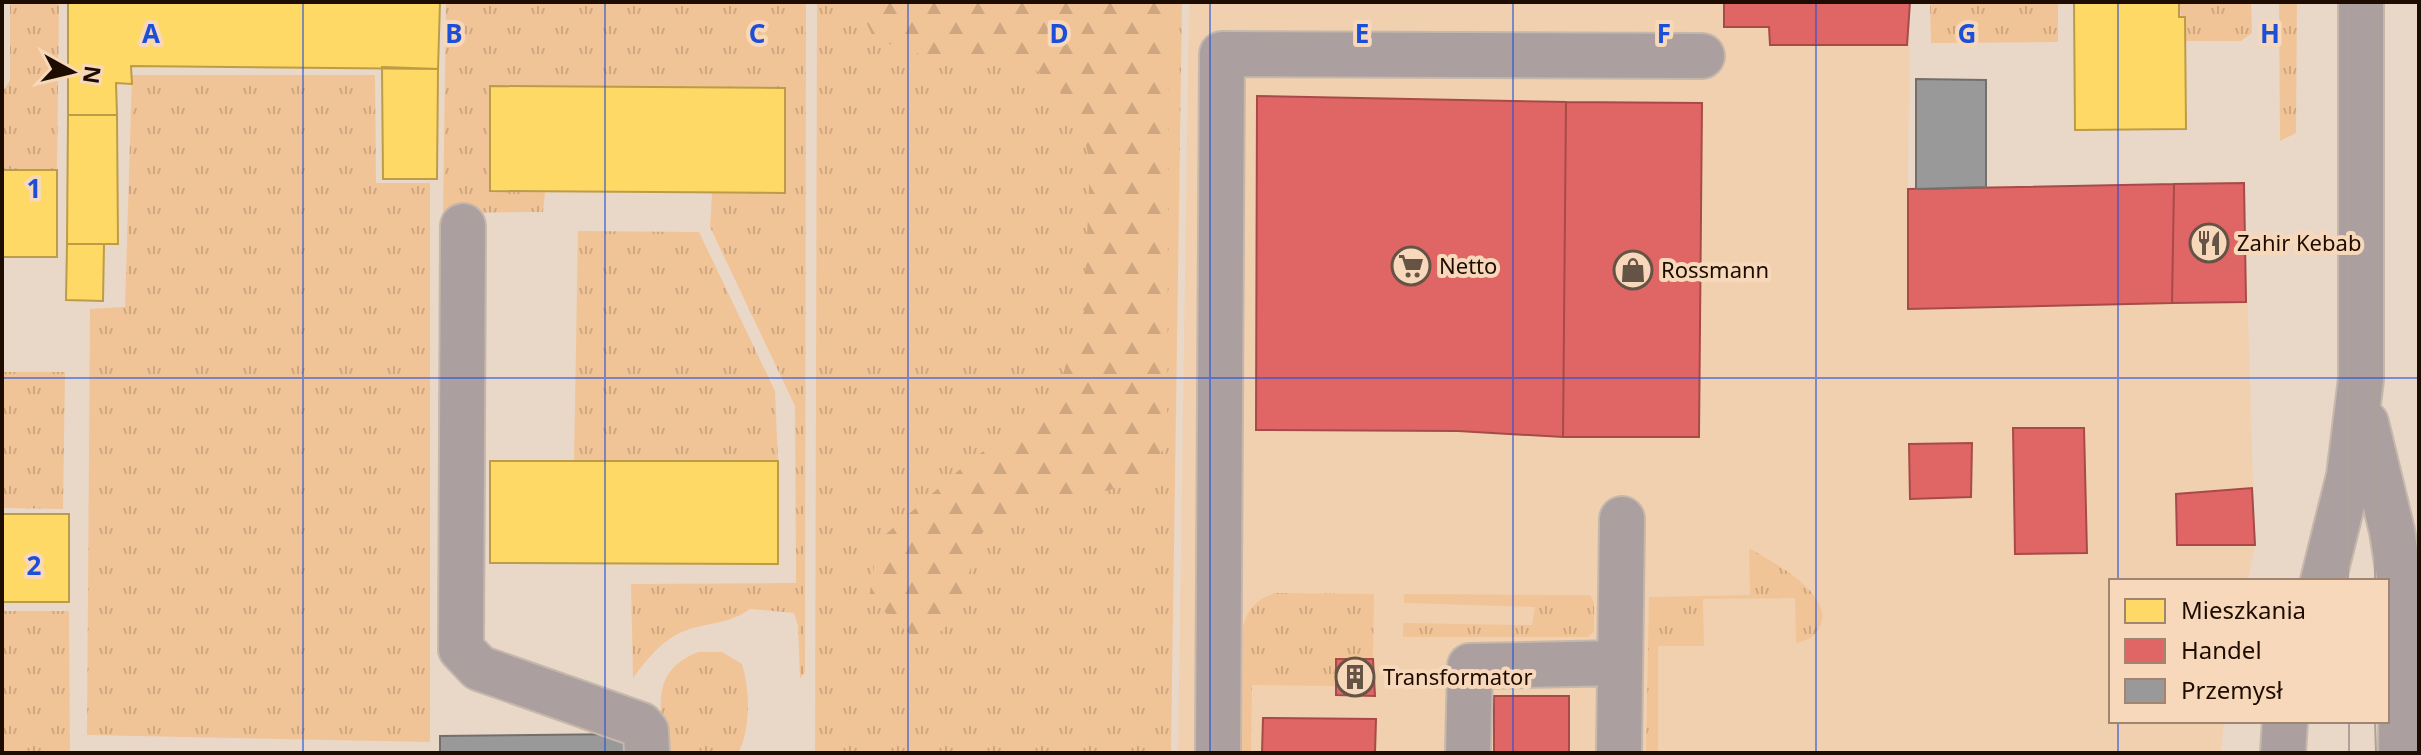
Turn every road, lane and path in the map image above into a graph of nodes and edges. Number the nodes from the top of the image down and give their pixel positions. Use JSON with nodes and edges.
{"nodes":[{"id":1,"x":2361,"y":2,"type":"edge"},
{"id":2,"x":1702,"y":56,"type":"dead end"},
{"id":3,"x":463,"y":226,"type":"dead end"},
{"id":4,"x":2361,"y":379,"type":"junction"},
{"id":5,"x":1622,"y":519,"type":"dead end"},
{"id":6,"x":2323,"y":579,"type":"edge"},
{"id":7,"x":1620,"y":663,"type":"junction"},
{"id":8,"x":2285,"y":723,"type":"edge"},
{"id":9,"x":647,"y":753,"type":"edge"},
{"id":10,"x":1218,"y":753,"type":"edge"},
{"id":11,"x":1468,"y":753,"type":"edge"},
{"id":12,"x":1619,"y":753,"type":"edge"},
{"id":13,"x":2283,"y":753,"type":"edge"},
{"id":14,"x":2401,"y":753,"type":"edge"}],
"edges":[{"from":1,"to":4,"type":"street"},
{"from":2,"to":10,"type":"street"},
{"from":3,"to":9,"type":"street"},
{"from":4,"to":6,"type":"street"},
{"from":4,"to":14,"type":"street"},
{"from":5,"to":7,"type":"street"},
{"from":7,"to":11,"type":"street"},
{"from":7,"to":12,"type":"street"},
{"from":8,"to":13,"type":"street"}]}
